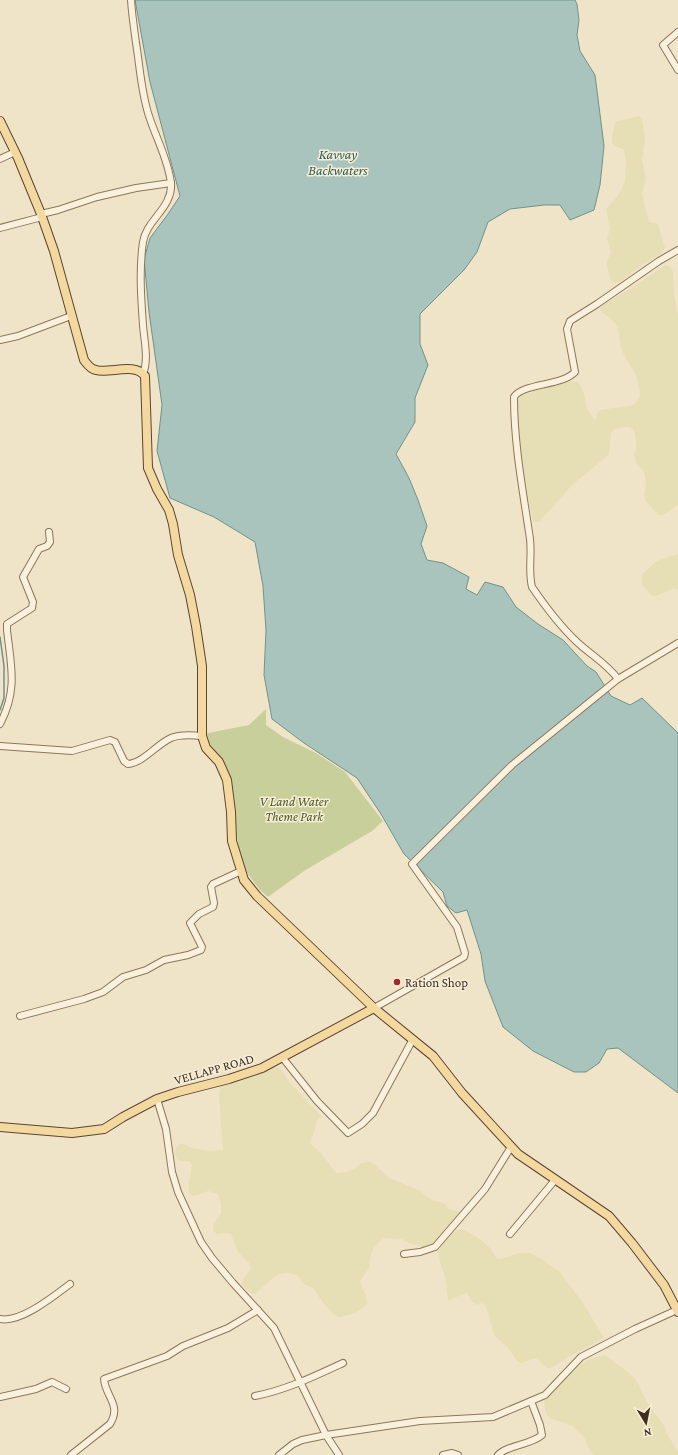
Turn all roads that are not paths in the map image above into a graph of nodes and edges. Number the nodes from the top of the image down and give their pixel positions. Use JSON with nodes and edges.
{"nodes":[{"id":1,"x":131,"y":0,"type":"edge"},
{"id":2,"x":678,"y":32,"type":"edge"},
{"id":3,"x":678,"y":70,"type":"edge"},
{"id":4,"x":0,"y":121,"type":"edge"},
{"id":5,"x":15,"y":152,"type":"junction"},
{"id":6,"x":0,"y":159,"type":"edge"},
{"id":7,"x":171,"y":183,"type":"junction"},
{"id":8,"x":41,"y":215,"type":"junction"},
{"id":9,"x":0,"y":228,"type":"edge"},
{"id":10,"x":678,"y":250,"type":"edge"},
{"id":11,"x":71,"y":316,"type":"junction"},
{"id":12,"x":0,"y":340,"type":"edge"},
{"id":13,"x":144,"y":374,"type":"junction"},
{"id":14,"x":49,"y":532,"type":"dead end"},
{"id":15,"x":678,"y":643,"type":"edge"},
{"id":16,"x":618,"y":679,"type":"junction"},
{"id":17,"x":0,"y":724,"type":"edge"},
{"id":18,"x":202,"y":736,"type":"junction"},
{"id":19,"x":0,"y":746,"type":"edge"},
{"id":20,"x":241,"y":871,"type":"junction"},
{"id":21,"x":374,"y":1008,"type":"junction"},
{"id":22,"x":20,"y":1016,"type":"dead end"},
{"id":23,"x":413,"y":1039,"type":"junction"},
{"id":24,"x":282,"y":1057,"type":"junction"},
{"id":25,"x":157,"y":1100,"type":"junction"},
{"id":26,"x":0,"y":1127,"type":"edge"},
{"id":27,"x":511,"y":1147,"type":"junction"},
{"id":28,"x":555,"y":1180,"type":"junction"},
{"id":29,"x":510,"y":1234,"type":"dead end"},
{"id":30,"x":404,"y":1254,"type":"dead end"},
{"id":31,"x":70,"y":1284,"type":"dead end"},
{"id":32,"x":258,"y":1310,"type":"junction"},
{"id":33,"x":677,"y":1311,"type":"edge"},
{"id":34,"x":0,"y":1319,"type":"edge"},
{"id":35,"x":343,"y":1363,"type":"dead end"},
{"id":36,"x":301,"y":1382,"type":"junction"},
{"id":37,"x":66,"y":1389,"type":"dead end"},
{"id":38,"x":255,"y":1396,"type":"dead end"},
{"id":39,"x":0,"y":1397,"type":"edge"},
{"id":40,"x":531,"y":1401,"type":"junction"},
{"id":41,"x":326,"y":1435,"type":"junction"},
{"id":42,"x":71,"y":1455,"type":"edge"},
{"id":43,"x":279,"y":1455,"type":"edge"},
{"id":44,"x":339,"y":1455,"type":"edge"},
{"id":45,"x":443,"y":1455,"type":"edge"},
{"id":46,"x":458,"y":1455,"type":"edge"},
{"id":47,"x":498,"y":1455,"type":"edge"}],
"edges":[{"from":1,"to":7,"type":"street"},
{"from":2,"to":3,"type":"street"},
{"from":4,"to":5,"type":"main road"},
{"from":5,"to":6,"type":"street"},
{"from":5,"to":8,"type":"main road"},
{"from":7,"to":8,"type":"street"},
{"from":7,"to":13,"type":"street"},
{"from":8,"to":9,"type":"street"},
{"from":8,"to":11,"type":"main road"},
{"from":10,"to":16,"type":"street"},
{"from":11,"to":12,"type":"street"},
{"from":11,"to":13,"type":"main road"},
{"from":13,"to":18,"type":"main road"},
{"from":14,"to":17,"type":"street"},
{"from":15,"to":16,"type":"street"},
{"from":16,"to":21,"type":"street","name":"VELLAPP ROAD"},
{"from":18,"to":19,"type":"street"},
{"from":18,"to":20,"type":"main road"},
{"from":20,"to":21,"type":"main road"},
{"from":20,"to":22,"type":"street"},
{"from":21,"to":23,"type":"main road"},
{"from":21,"to":24,"type":"main road","name":"VELLAPP ROAD"},
{"from":23,"to":24,"type":"street"},
{"from":23,"to":27,"type":"main road"},
{"from":24,"to":25,"type":"main road","name":"VELLAPP ROAD"},
{"from":25,"to":26,"type":"main road","name":"VELLAPP ROAD"},
{"from":25,"to":32,"type":"street"},
{"from":27,"to":28,"type":"main road"},
{"from":27,"to":30,"type":"street"},
{"from":28,"to":29,"type":"street"},
{"from":28,"to":33,"type":"main road"},
{"from":31,"to":34,"type":"street"},
{"from":32,"to":36,"type":"street"},
{"from":32,"to":42,"type":"street"},
{"from":33,"to":40,"type":"street"},
{"from":35,"to":36,"type":"street"},
{"from":36,"to":38,"type":"street"},
{"from":36,"to":41,"type":"street"},
{"from":37,"to":39,"type":"street"},
{"from":40,"to":41,"type":"street"},
{"from":40,"to":47,"type":"street"},
{"from":41,"to":43,"type":"street"},
{"from":41,"to":44,"type":"street"},
{"from":45,"to":46,"type":"street"}]}
